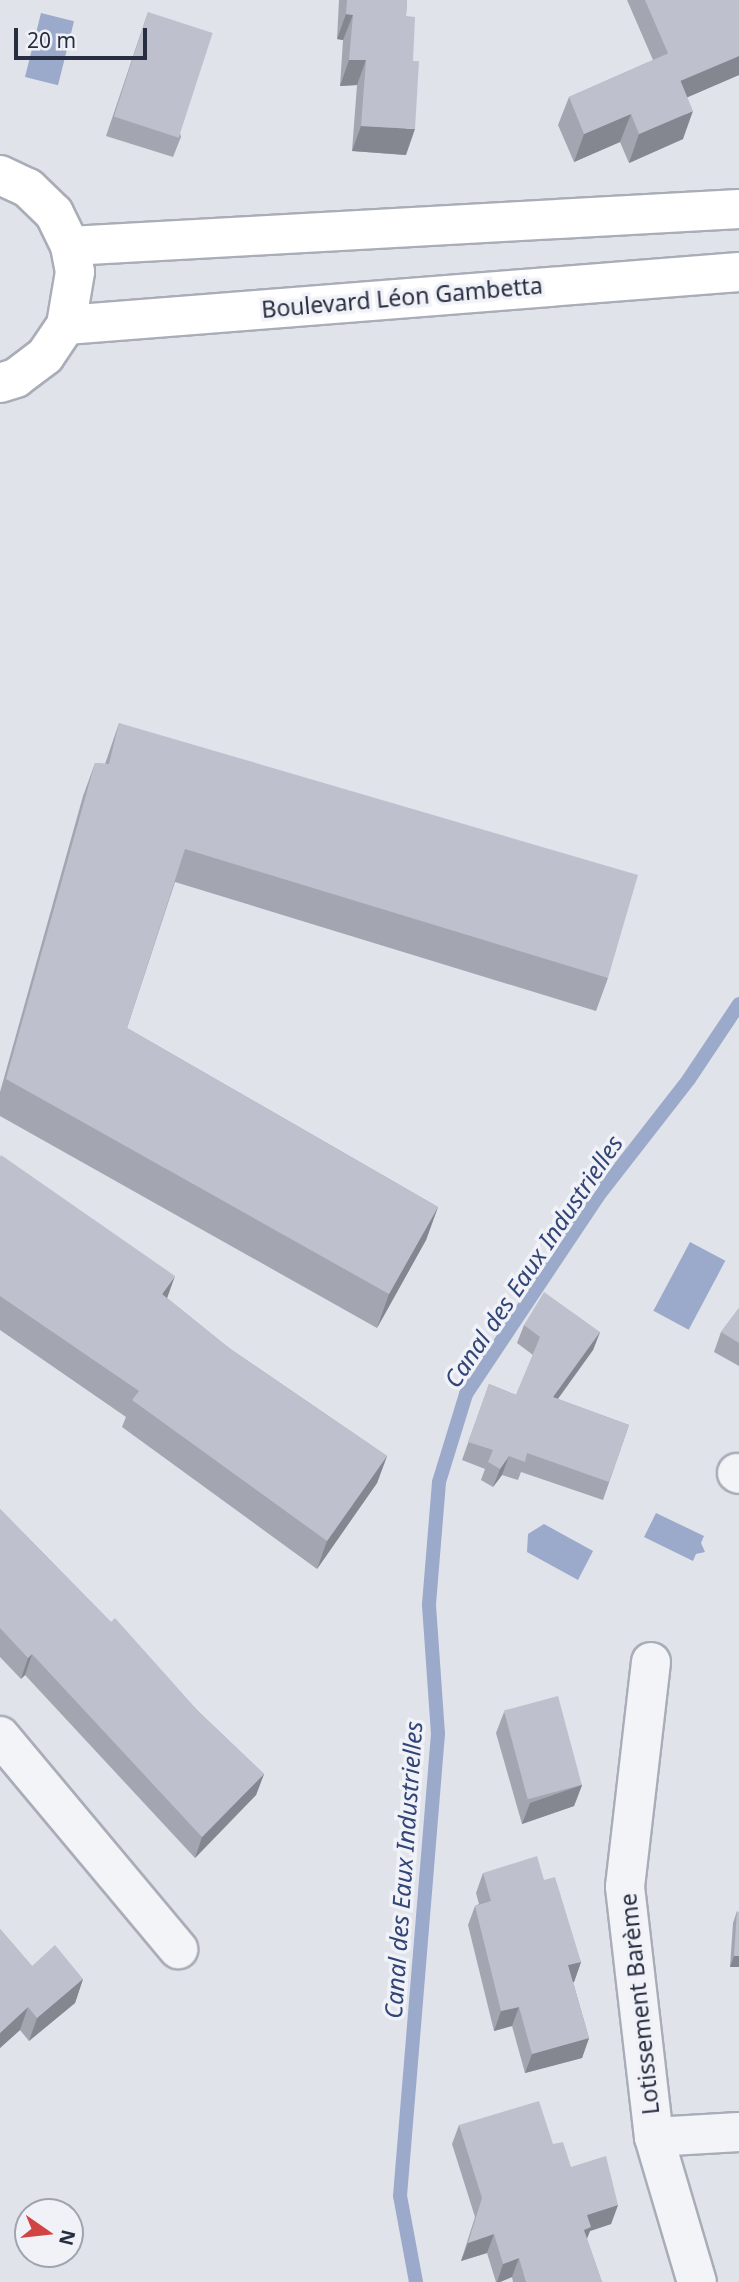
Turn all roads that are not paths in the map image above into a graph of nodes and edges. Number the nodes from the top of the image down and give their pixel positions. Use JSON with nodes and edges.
{"nodes":[{"id":1,"x":0,"y":175,"type":"edge"},
{"id":2,"x":739,"y":209,"type":"edge"},
{"id":3,"x":70,"y":246,"type":"junction"},
{"id":4,"x":739,"y":272,"type":"edge"},
{"id":5,"x":66,"y":325,"type":"junction"},
{"id":6,"x":0,"y":383,"type":"edge"},
{"id":7,"x":651,"y":1662,"type":"dead end"},
{"id":8,"x":0,"y":1736,"type":"edge"},
{"id":9,"x":178,"y":1949,"type":"dead end"},
{"id":10,"x":739,"y":2132,"type":"edge"},
{"id":11,"x":654,"y":2137,"type":"junction"},
{"id":12,"x":697,"y":2282,"type":"edge"}],
"edges":[{"from":1,"to":3,"type":"main road"},
{"from":2,"to":3,"type":"main road"},
{"from":3,"to":5,"type":"main road"},
{"from":4,"to":5,"type":"main road","name":"Boulevard Léon Gambetta"},
{"from":5,"to":6,"type":"main road"},
{"from":7,"to":11,"type":"street","name":"Lotissement Barème"},
{"from":8,"to":9,"type":"street"},
{"from":10,"to":11,"type":"street","name":"Lotissement Barème"},
{"from":11,"to":12,"type":"street","name":"Lotissement Barème"}]}
